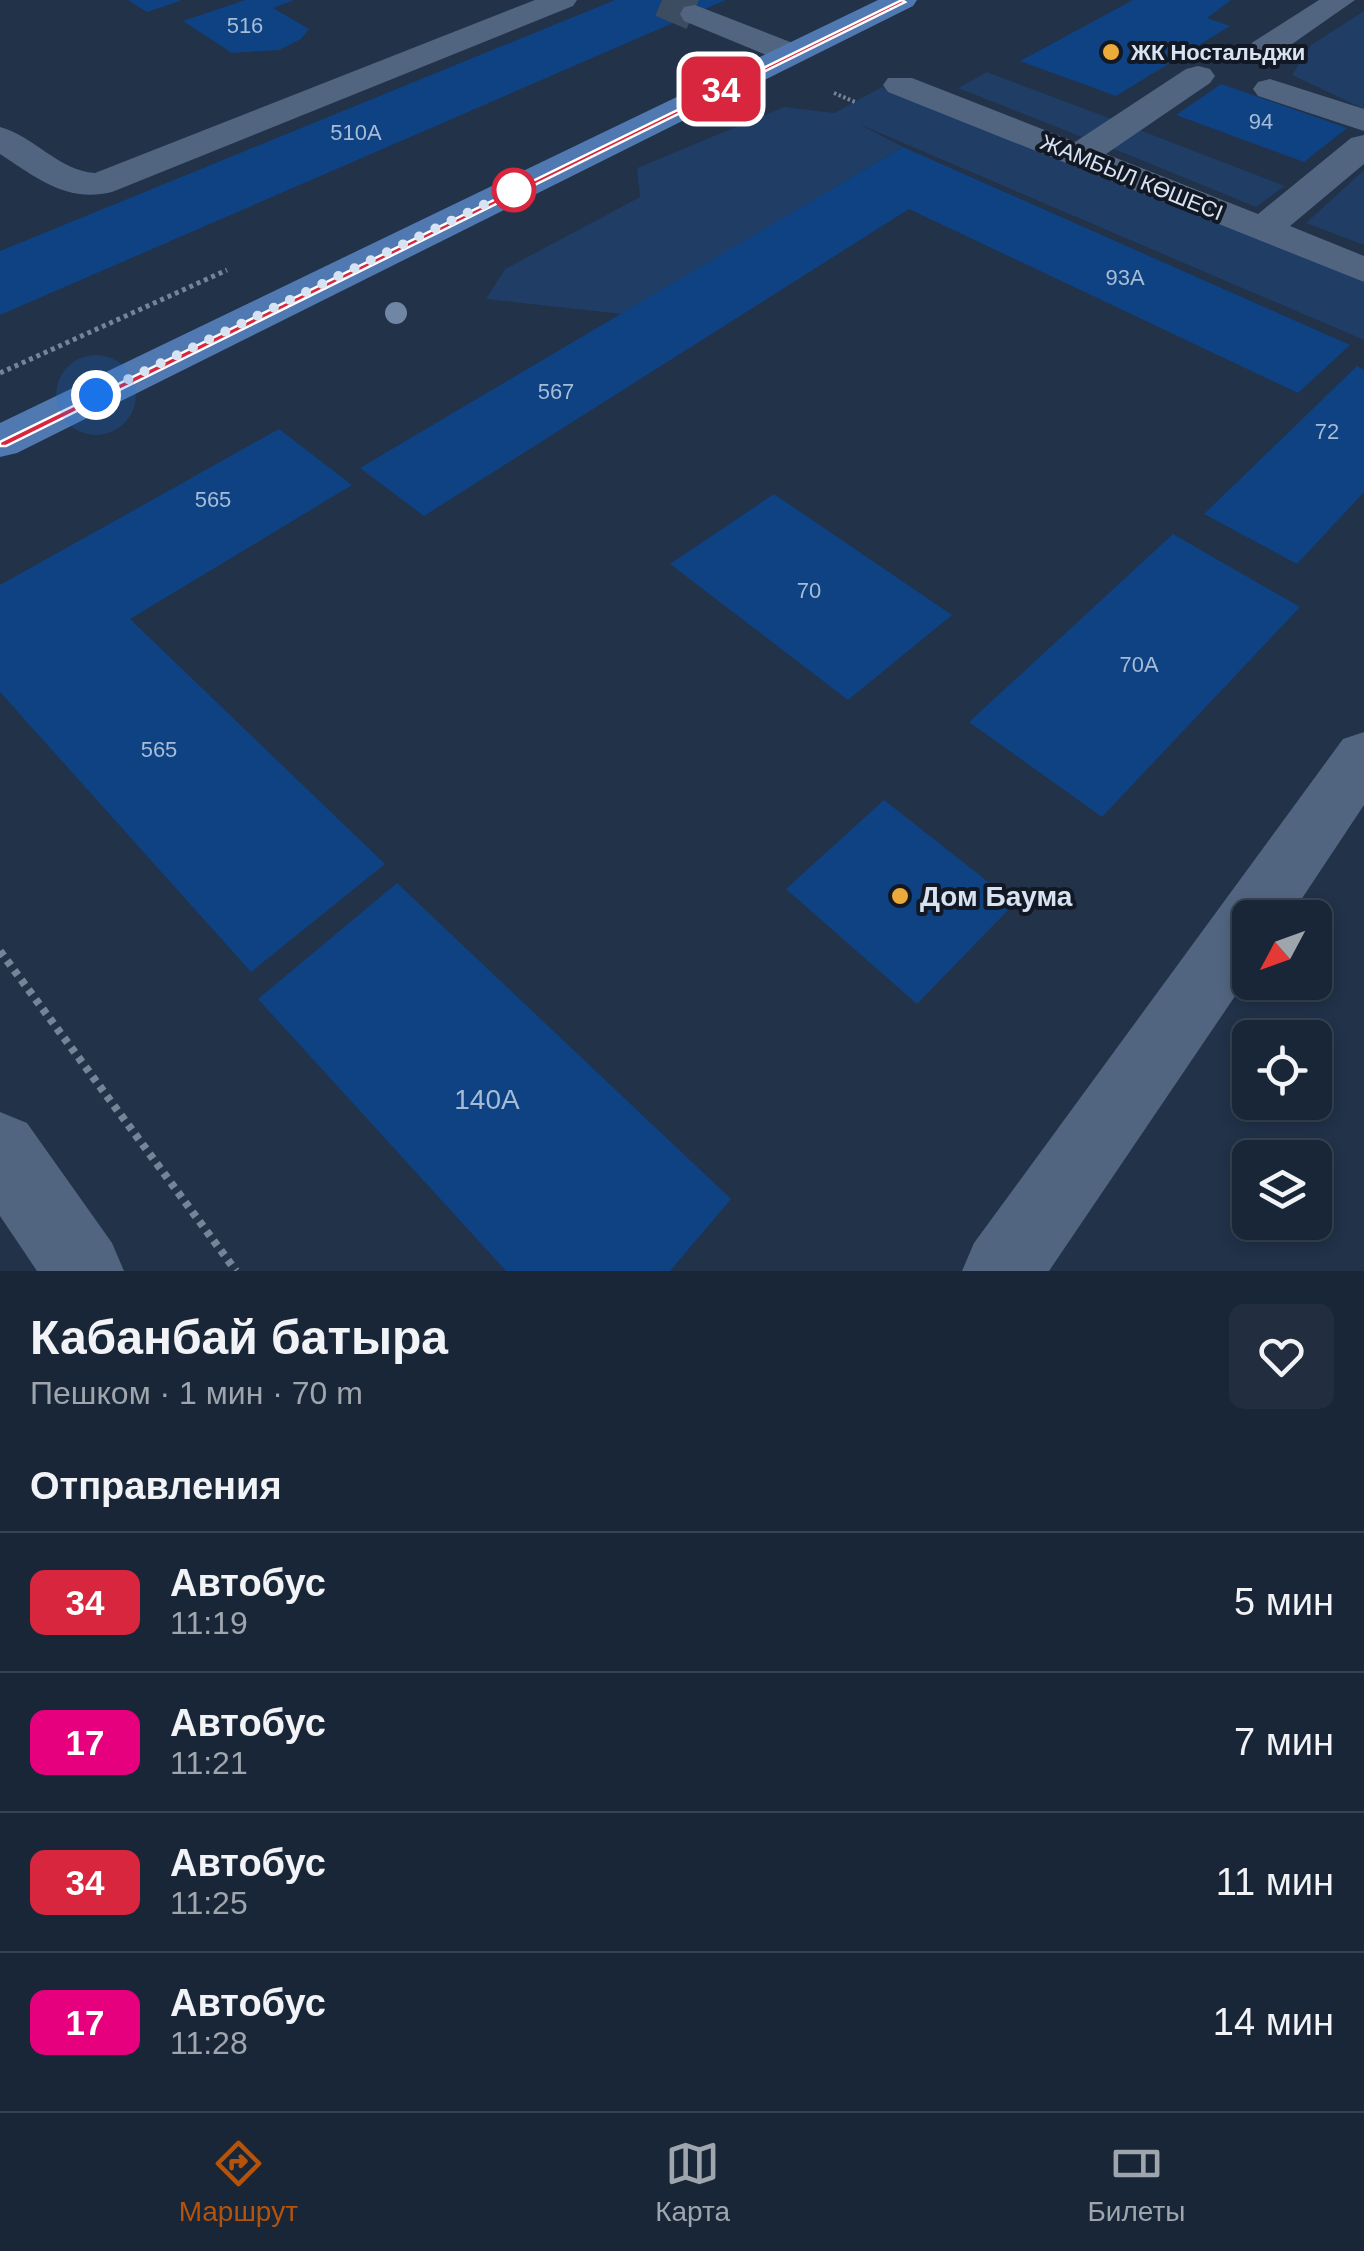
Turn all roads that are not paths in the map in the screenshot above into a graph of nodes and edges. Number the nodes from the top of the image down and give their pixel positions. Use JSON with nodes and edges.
{"nodes":[{"id":1,"x":562,"y":0,"type":"edge"},
{"id":2,"x":902,"y":0,"type":"edge"},
{"id":3,"x":1340,"y":0,"type":"edge"},
{"id":4,"x":695,"y":14,"type":"tunnel mouth"},
{"id":5,"x":1264,"y":48,"type":"dead end"},
{"id":6,"x":792,"y":54,"type":"junction"},
{"id":7,"x":1198,"y":76,"type":"dead end"},
{"id":8,"x":928,"y":86,"type":"dead end"},
{"id":9,"x":1270,"y":89,"type":"dead end"},
{"id":10,"x":1364,"y":122,"type":"edge"},
{"id":11,"x":0,"y":138,"type":"edge"},
{"id":12,"x":1364,"y":146,"type":"edge"},
{"id":13,"x":1079,"y":156,"type":"junction"},
{"id":14,"x":1262,"y":229,"type":"junction"},
{"id":15,"x":1364,"y":270,"type":"edge"},
{"id":16,"x":0,"y":442,"type":"edge"},
{"id":17,"x":1364,"y":756,"type":"edge"},
{"id":18,"x":1263,"y":900,"type":"edge"},
{"id":19,"x":1232,"y":944,"type":"edge"},
{"id":20,"x":0,"y":1150,"type":"edge"},
{"id":21,"x":84,"y":1271,"type":"edge"},
{"id":22,"x":1002,"y":1271,"type":"edge"}],
"edges":[{"from":1,"to":11,"type":"street"},
{"from":2,"to":6,"type":"main road"},
{"from":3,"to":5,"type":"street"},
{"from":4,"to":6,"type":"street"},
{"from":6,"to":16,"type":"main road"},
{"from":7,"to":13,"type":"street"},
{"from":8,"to":13,"type":"street","name":"ЖАМБЫЛ КӨШЕСІ"},
{"from":9,"to":10,"type":"street"},
{"from":12,"to":14,"type":"street"},
{"from":13,"to":14,"type":"street","name":"ЖАМБЫЛ КӨШЕСІ"},
{"from":14,"to":15,"type":"street","name":"ЖАМБЫЛ КӨШЕСІ"},
{"from":17,"to":18,"type":"street"},
{"from":19,"to":22,"type":"street"},
{"from":20,"to":21,"type":"street"}]}
